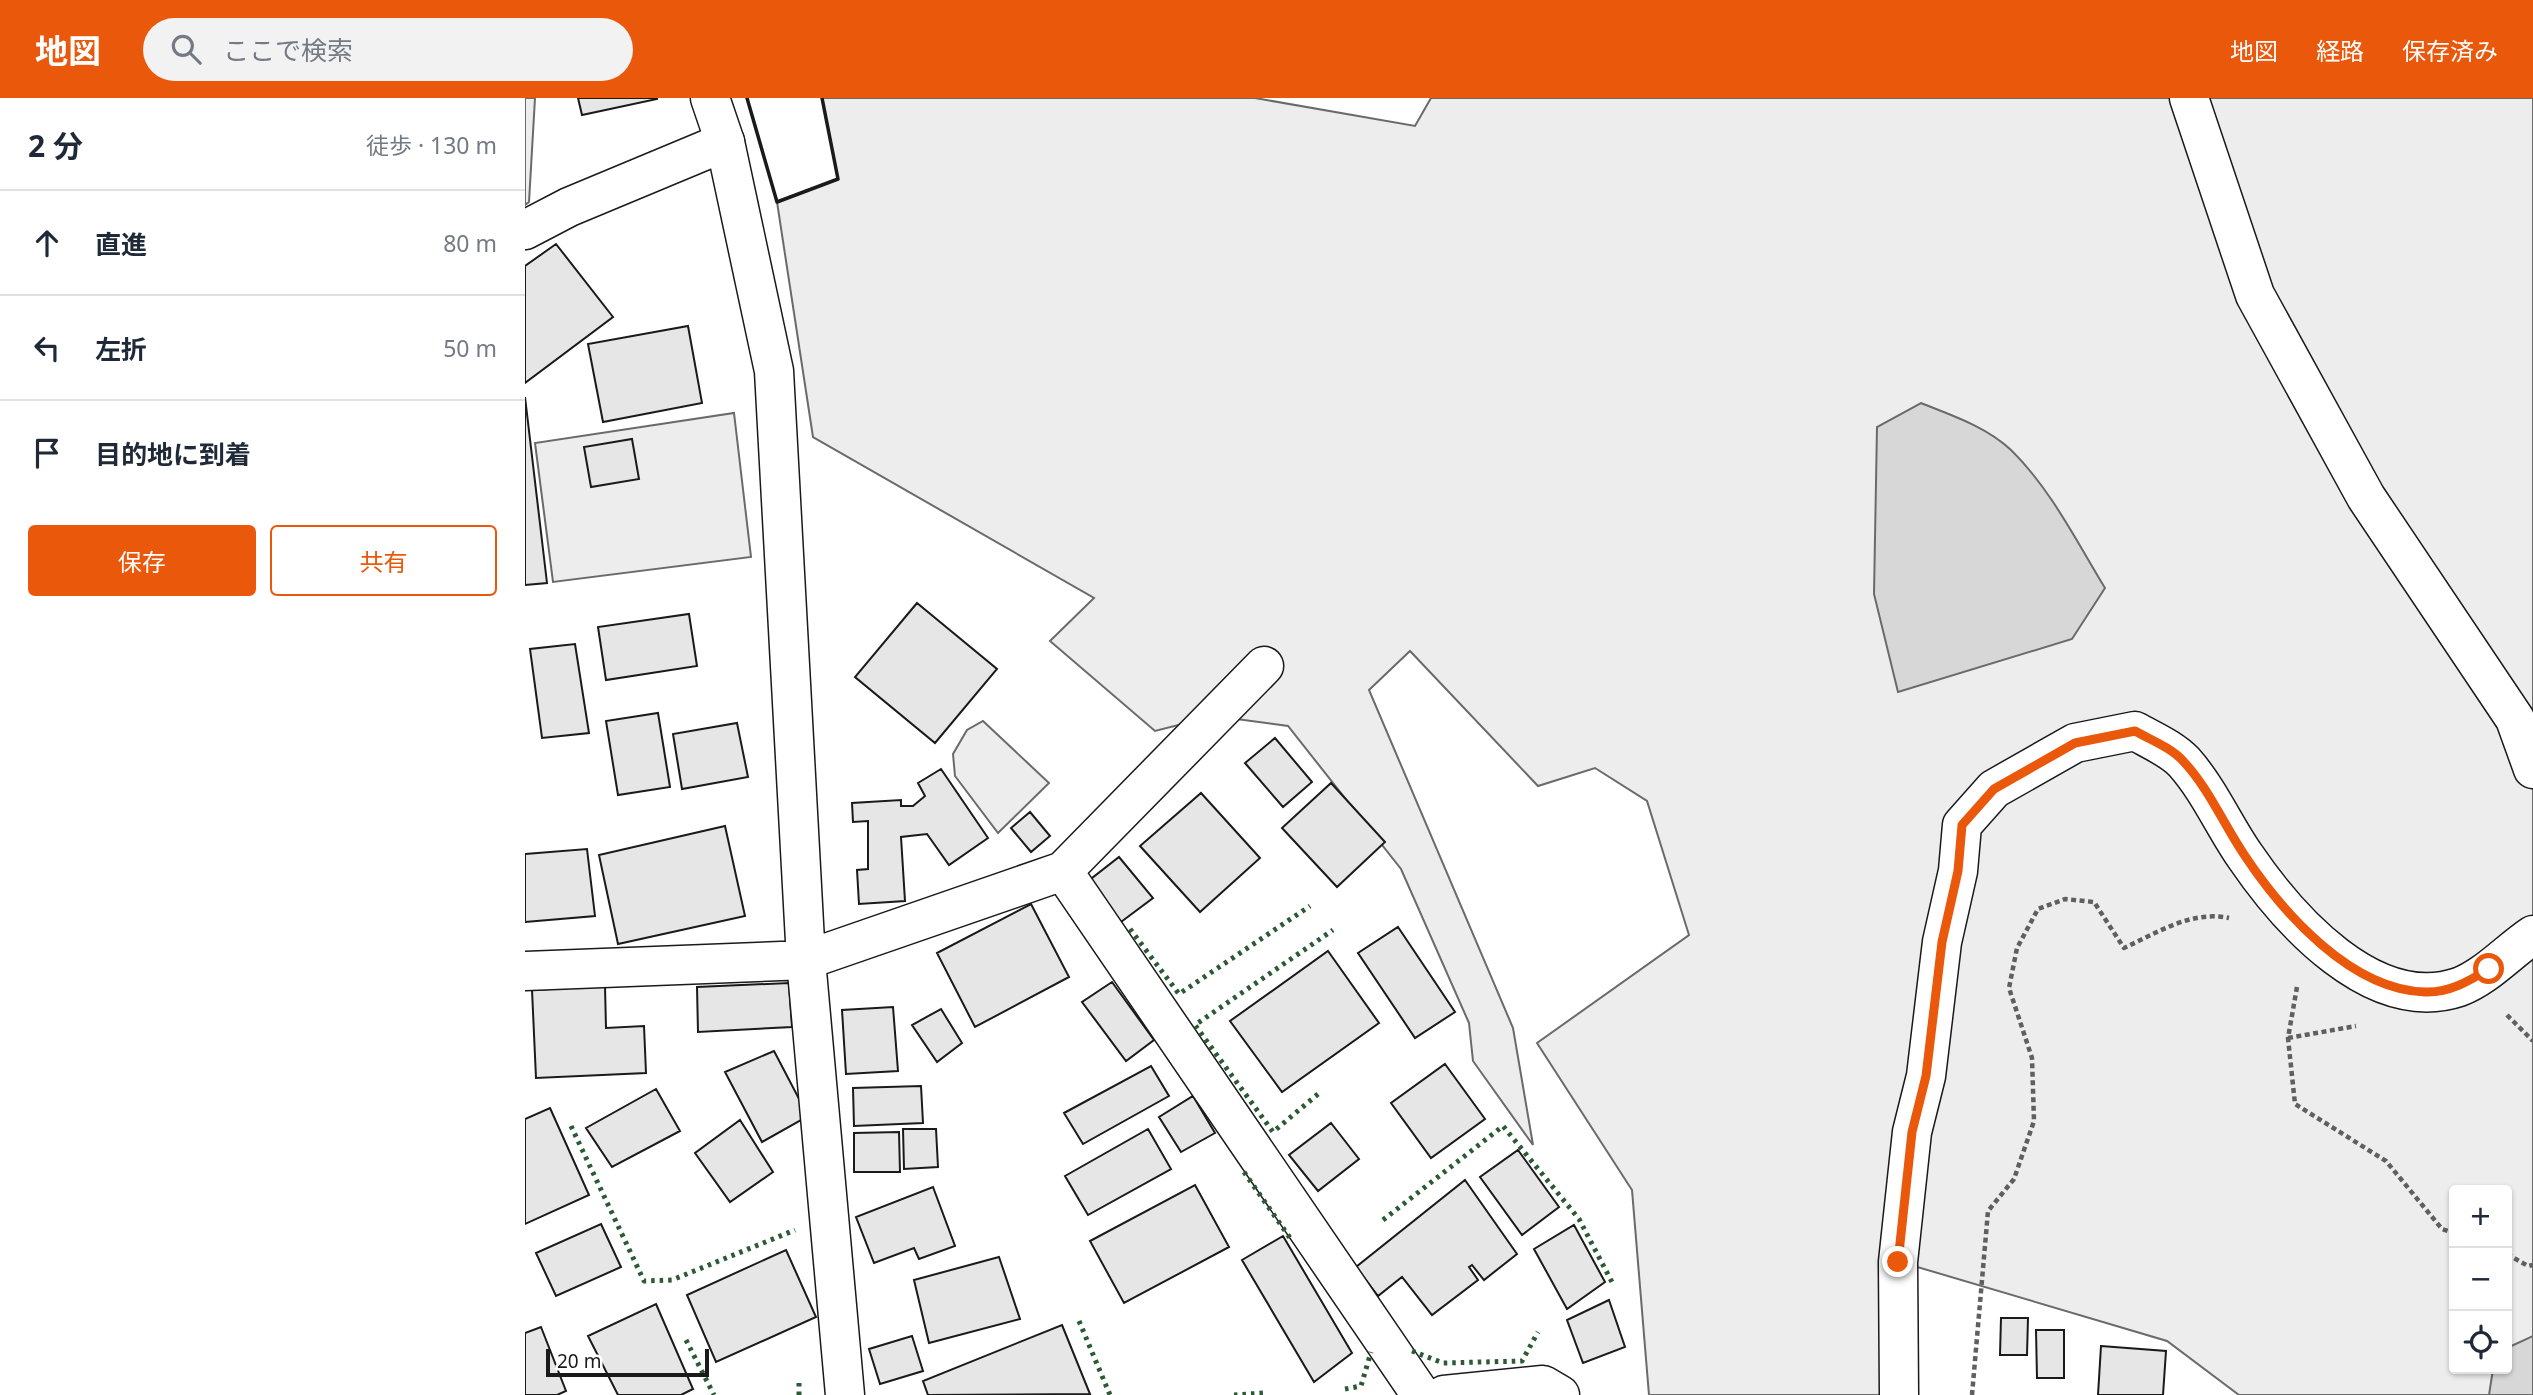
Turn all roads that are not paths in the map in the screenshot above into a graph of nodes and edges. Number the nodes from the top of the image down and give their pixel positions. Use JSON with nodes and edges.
{"nodes":[{"id":1,"x":711,"y":98,"type":"edge"},
{"id":2,"x":2189,"y":98,"type":"edge"},
{"id":3,"x":725,"y":142,"type":"junction"},
{"id":4,"x":525,"y":230,"type":"edge"},
{"id":5,"x":1264,"y":666,"type":"dead end"},
{"id":6,"x":2533,"y":769,"type":"edge"},
{"id":7,"x":1063,"y":871,"type":"junction"},
{"id":8,"x":2533,"y":935,"type":"edge"},
{"id":9,"x":806,"y":960,"type":"junction"},
{"id":10,"x":525,"y":971,"type":"edge"},
{"id":11,"x":845,"y":1395,"type":"edge"},
{"id":12,"x":1421,"y":1395,"type":"edge"},
{"id":13,"x":1444,"y":1395,"type":"edge"},
{"id":14,"x":1560,"y":1395,"type":"edge"},
{"id":15,"x":1899,"y":1395,"type":"edge"}],
"edges":[{"from":1,"to":3,"type":"street"},
{"from":2,"to":6,"type":"street"},
{"from":3,"to":4,"type":"street"},
{"from":3,"to":9,"type":"street"},
{"from":5,"to":7,"type":"street"},
{"from":7,"to":9,"type":"street"},
{"from":7,"to":12,"type":"street"},
{"from":8,"to":15,"type":"street"},
{"from":9,"to":10,"type":"street"},
{"from":9,"to":11,"type":"street"},
{"from":13,"to":14,"type":"street"}]}
